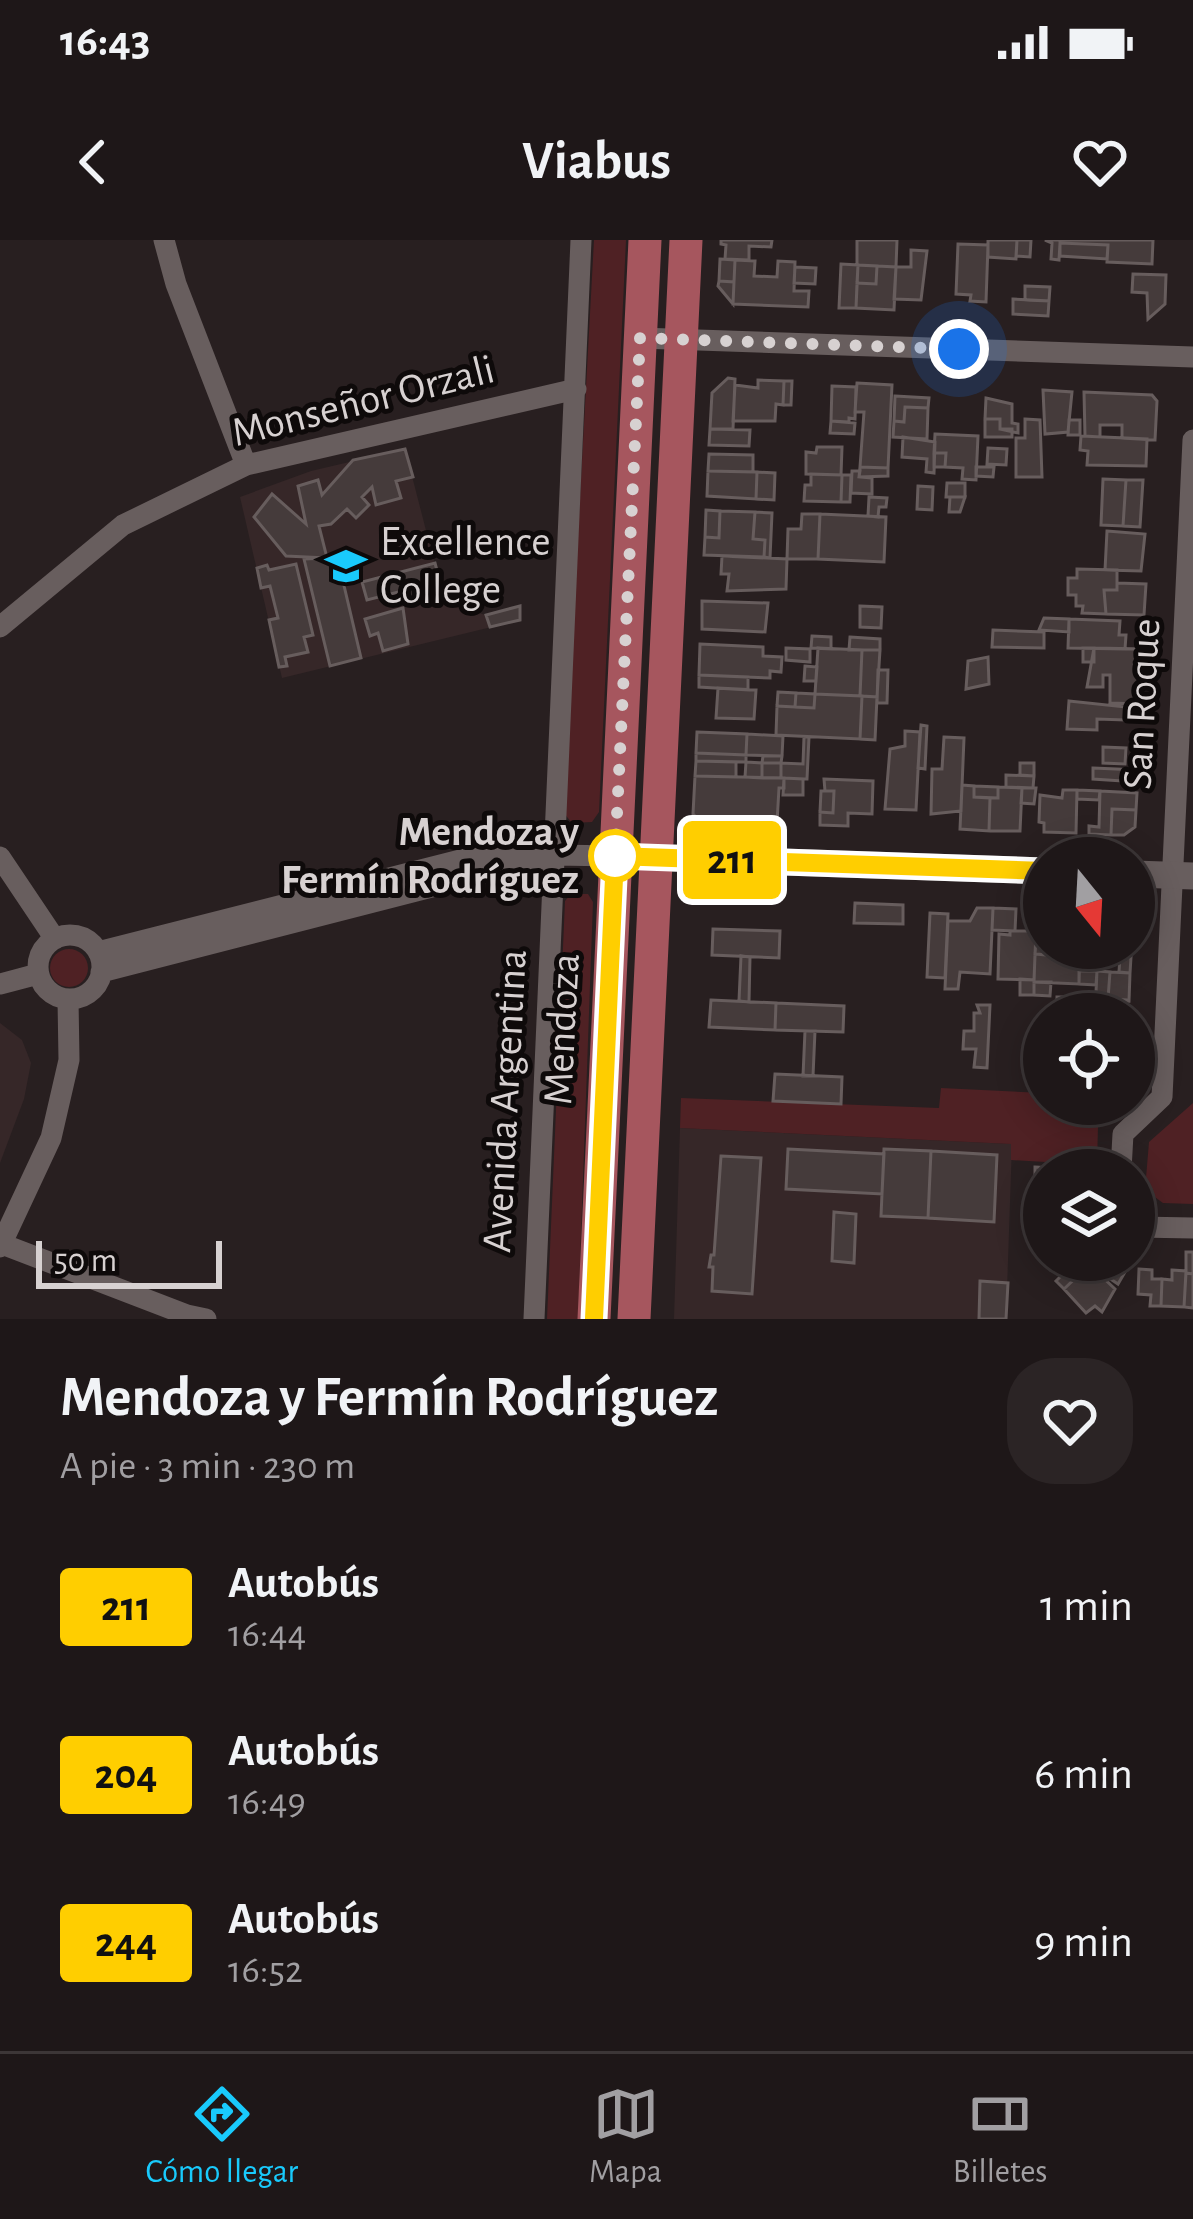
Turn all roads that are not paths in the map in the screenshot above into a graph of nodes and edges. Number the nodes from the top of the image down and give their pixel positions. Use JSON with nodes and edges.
{"nodes":[{"id":1,"x":164,"y":240,"type":"edge"},
{"id":2,"x":581,"y":240,"type":"edge"},
{"id":3,"x":645,"y":240,"type":"edge"},
{"id":4,"x":686,"y":240,"type":"edge"},
{"id":5,"x":640,"y":338,"type":"junction"},
{"id":6,"x":681,"y":339,"type":"junction"},
{"id":7,"x":1193,"y":357,"type":"edge"},
{"id":8,"x":576,"y":388,"type":"junction"},
{"id":9,"x":1193,"y":440,"type":"edge"},
{"id":10,"x":246,"y":465,"type":"junction"},
{"id":11,"x":2,"y":619,"type":"edge"},
{"id":12,"x":556,"y":854,"type":"junction"},
{"id":13,"x":615,"y":856,"type":"junction"},
{"id":14,"x":0,"y":857,"type":"edge"},
{"id":15,"x":655,"y":858,"type":"junction"},
{"id":16,"x":1023,"y":870,"type":"edge"},
{"id":17,"x":1183,"y":876,"type":"edge"},
{"id":18,"x":55,"y":938,"type":"junction"},
{"id":19,"x":100,"y":962,"type":"junction"},
{"id":20,"x":38,"y":974,"type":"junction"},
{"id":21,"x":0,"y":984,"type":"edge"},
{"id":22,"x":68,"y":999,"type":"junction"},
{"id":23,"x":1122,"y":1149,"type":"edge"},
{"id":24,"x":1155,"y":1226,"type":"edge"},
{"id":25,"x":1193,"y":1228,"type":"edge"},
{"id":26,"x":1,"y":1245,"type":"edge"},
{"id":27,"x":193,"y":1318,"type":"edge"},
{"id":28,"x":534,"y":1319,"type":"edge"},
{"id":29,"x":594,"y":1319,"type":"edge"},
{"id":30,"x":634,"y":1319,"type":"edge"}],
"edges":[{"from":1,"to":10,"type":"street"},
{"from":2,"to":8,"type":"street","name":"Avenida Argentina"},
{"from":3,"to":5,"type":"main road","name":"Mendoza"},
{"from":4,"to":6,"type":"main road","name":"Mendoza"},
{"from":5,"to":6,"type":"street"},
{"from":5,"to":13,"type":"main road","name":"Mendoza"},
{"from":6,"to":7,"type":"street"},
{"from":6,"to":15,"type":"main road","name":"Mendoza"},
{"from":8,"to":10,"type":"street","name":"Monseñor Orzali"},
{"from":8,"to":12,"type":"street","name":"Avenida Argentina"},
{"from":9,"to":17,"type":"street","name":"San Roque"},
{"from":10,"to":11,"type":"street","name":"Monseñor Orzali"},
{"from":12,"to":13,"type":"street"},
{"from":12,"to":19,"type":"street"},
{"from":12,"to":28,"type":"street","name":"Avenida Argentina"},
{"from":13,"to":15,"type":"street"},
{"from":13,"to":29,"type":"main road","name":"Mendoza"},
{"from":14,"to":18,"type":"street"},
{"from":15,"to":16,"type":"street"},
{"from":15,"to":30,"type":"main road","name":"Mendoza"},
{"from":17,"to":23,"type":"street","name":"San Roque"},
{"from":18,"to":19,"type":"street"},
{"from":18,"to":20,"type":"street"},
{"from":19,"to":22,"type":"street"},
{"from":20,"to":21,"type":"street"},
{"from":20,"to":22,"type":"street"},
{"from":22,"to":26,"type":"street"},
{"from":24,"to":25,"type":"street"},
{"from":26,"to":27,"type":"street"}]}
